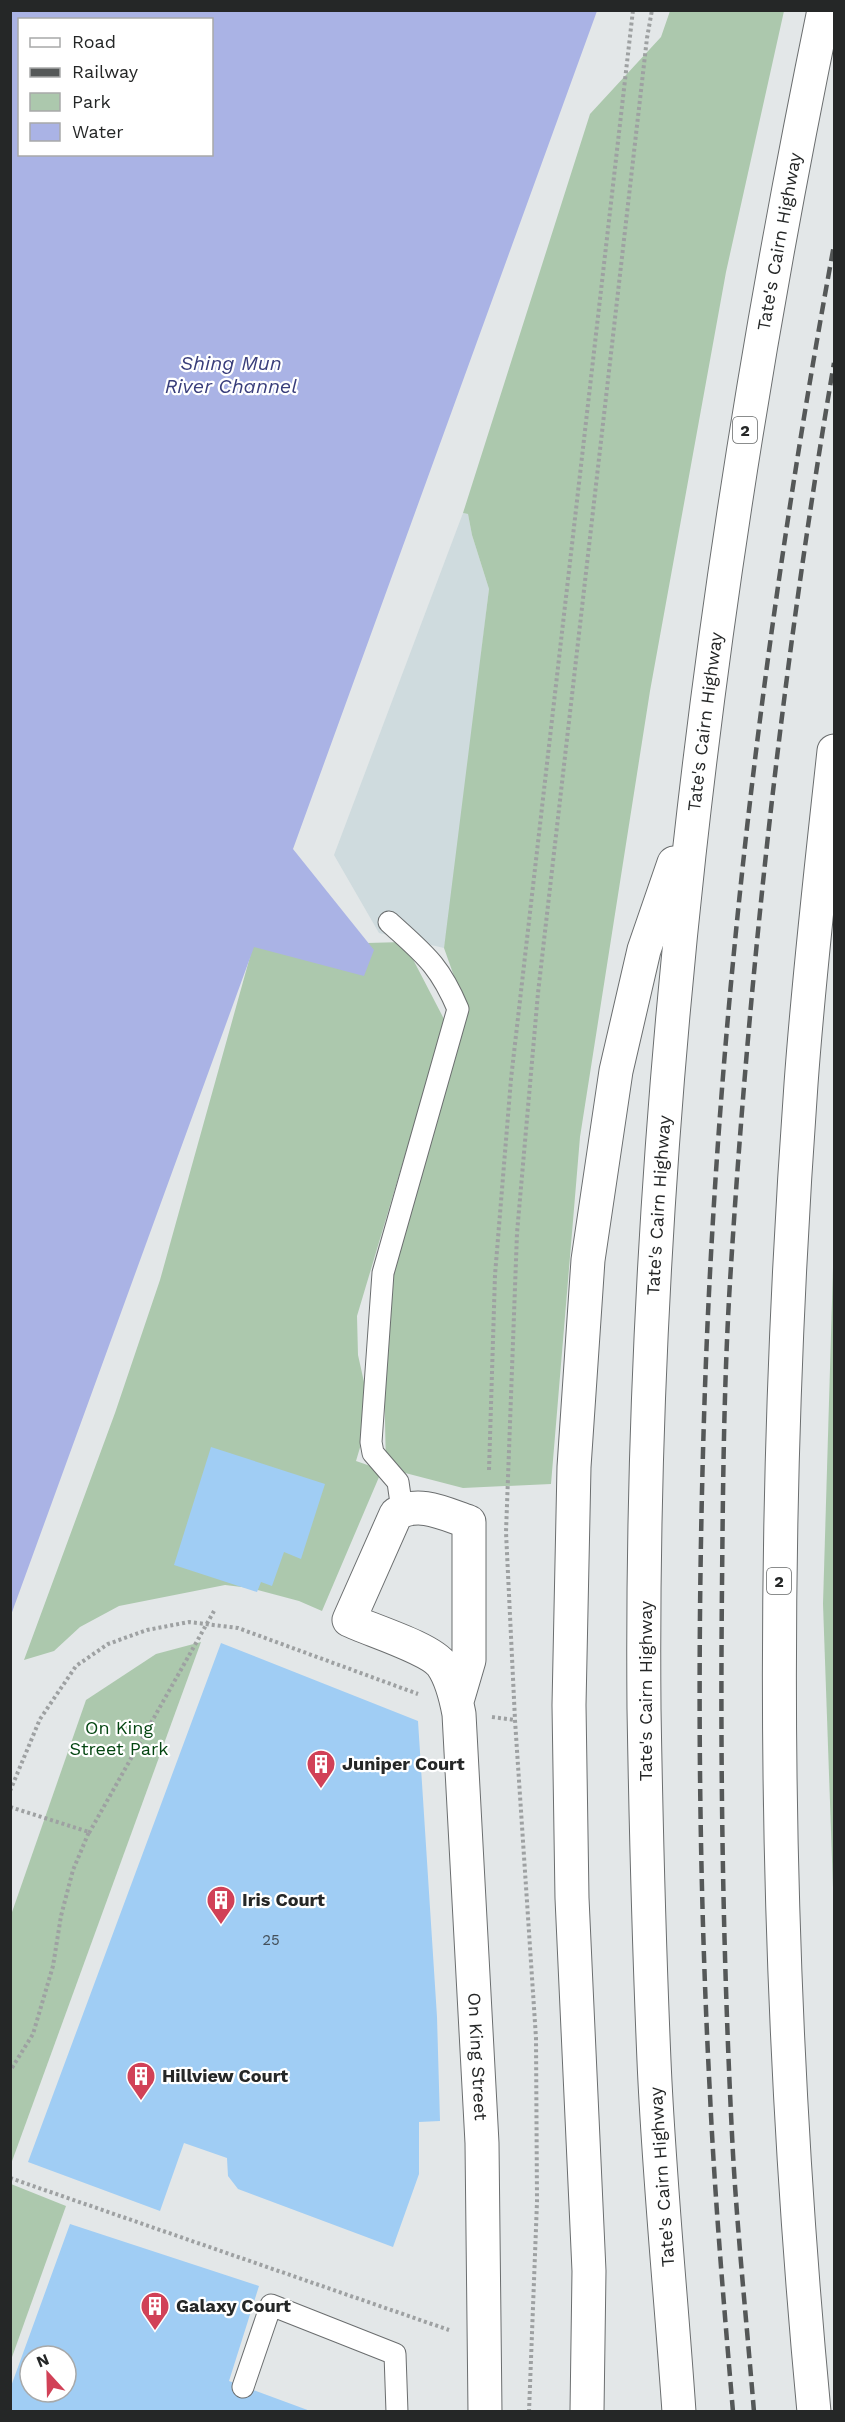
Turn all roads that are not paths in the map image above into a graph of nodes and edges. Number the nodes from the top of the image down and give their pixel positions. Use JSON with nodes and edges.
{"nodes":[{"id":1,"x":824,"y":10,"type":"edge"},
{"id":2,"x":834,"y":751,"type":"edge"},
{"id":3,"x":693,"y":807,"type":"junction"},
{"id":4,"x":388,"y":922,"type":"dead end"},
{"id":5,"x":402,"y":1510,"type":"junction"},
{"id":6,"x":441,"y":1699,"type":"junction"},
{"id":7,"x":243,"y":2387,"type":"dead end"},
{"id":8,"x":586,"y":2410,"type":"edge"},
{"id":9,"x":398,"y":2412,"type":"edge"},
{"id":10,"x":485,"y":2412,"type":"edge"},
{"id":11,"x":679,"y":2412,"type":"edge"},
{"id":12,"x":814,"y":2412,"type":"edge"}],
"edges":[{"from":1,"to":3,"type":"main road","name":"Tate's Cairn Highway","number":"2"},
{"from":2,"to":12,"type":"main road","number":"2"},
{"from":3,"to":8,"type":"main road"},
{"from":3,"to":11,"type":"main road","name":"Tate's Cairn Highway","number":"2"},
{"from":4,"to":5,"type":"lane"},
{"from":5,"to":6,"type":"main road","name":"On King Street"},
{"from":5,"to":6,"type":"main road","name":"On King Street"},
{"from":6,"to":10,"type":"main road","name":"On King Street"},
{"from":7,"to":9,"type":"lane"}]}
